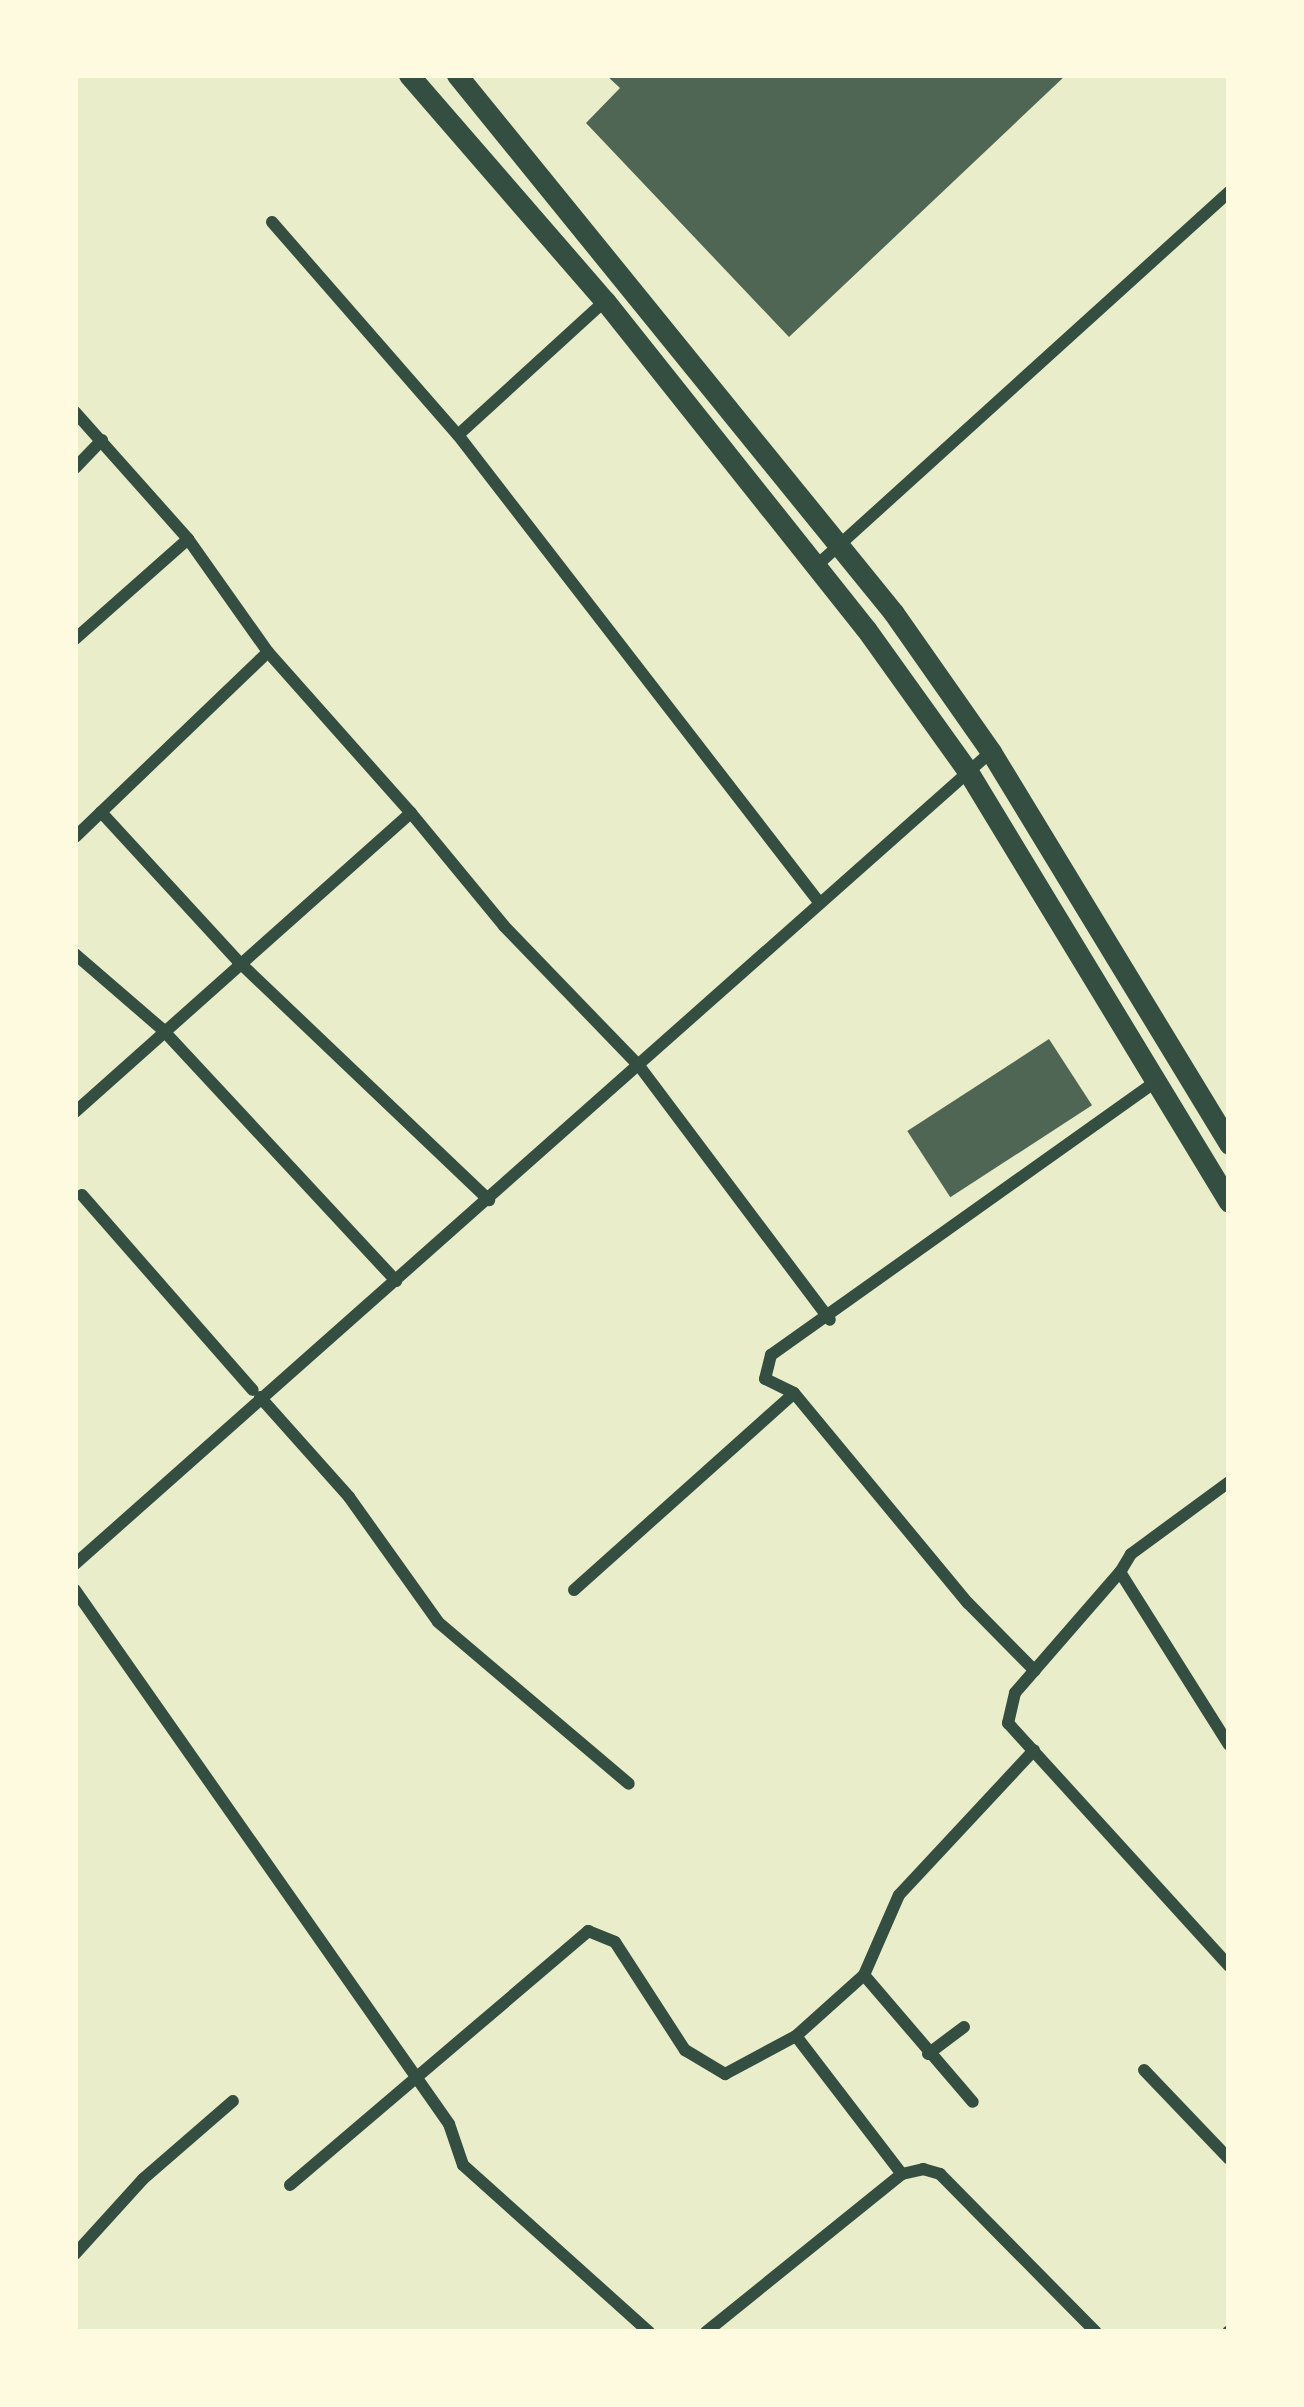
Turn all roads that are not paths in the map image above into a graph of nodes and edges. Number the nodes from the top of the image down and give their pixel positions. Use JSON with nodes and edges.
{"nodes":[{"id":1,"x":409,"y":75,"type":"edge"},
{"id":2,"x":457,"y":75,"type":"edge"},
{"id":3,"x":1229,"y":192,"type":"edge"},
{"id":4,"x":272,"y":222,"type":"dead end"},
{"id":5,"x":604,"y":301,"type":"junction"},
{"id":6,"x":75,"y":412,"type":"edge"},
{"id":7,"x":458,"y":435,"type":"junction"},
{"id":8,"x":102,"y":440,"type":"junction"},
{"id":9,"x":75,"y":468,"type":"edge"},
{"id":10,"x":188,"y":539,"type":"junction"},
{"id":11,"x":842,"y":547,"type":"junction"},
{"id":12,"x":815,"y":567,"type":"junction"},
{"id":13,"x":75,"y":639,"type":"edge"},
{"id":14,"x":268,"y":652,"type":"junction"},
{"id":15,"x":991,"y":752,"type":"junction"},
{"id":16,"x":967,"y":770,"type":"junction"},
{"id":17,"x":100,"y":812,"type":"junction"},
{"id":18,"x":411,"y":813,"type":"junction"},
{"id":19,"x":75,"y":837,"type":"edge"},
{"id":20,"x":819,"y":902,"type":"junction"},
{"id":21,"x":75,"y":954,"type":"edge"},
{"id":22,"x":238,"y":961,"type":"junction"},
{"id":23,"x":163,"y":1029,"type":"junction"},
{"id":24,"x":640,"y":1067,"type":"junction"},
{"id":25,"x":1157,"y":1081,"type":"junction"},
{"id":26,"x":75,"y":1112,"type":"edge"},
{"id":27,"x":1229,"y":1144,"type":"edge"},
{"id":28,"x":77,"y":1194,"type":"edge"},
{"id":29,"x":489,"y":1200,"type":"junction"},
{"id":30,"x":1229,"y":1202,"type":"edge"},
{"id":31,"x":397,"y":1281,"type":"junction"},
{"id":32,"x":830,"y":1320,"type":"junction"},
{"id":33,"x":794,"y":1393,"type":"junction"},
{"id":34,"x":257,"y":1394,"type":"junction"},
{"id":35,"x":1229,"y":1482,"type":"edge"},
{"id":36,"x":75,"y":1564,"type":"edge"},
{"id":37,"x":1120,"y":1572,"type":"junction"},
{"id":38,"x":75,"y":1590,"type":"edge"},
{"id":39,"x":574,"y":1590,"type":"dead end"},
{"id":40,"x":1035,"y":1670,"type":"junction"},
{"id":41,"x":1229,"y":1745,"type":"edge"},
{"id":42,"x":1034,"y":1750,"type":"junction"},
{"id":43,"x":629,"y":1784,"type":"dead end"},
{"id":44,"x":1229,"y":1966,"type":"edge"},
{"id":45,"x":864,"y":1975,"type":"junction"},
{"id":46,"x":964,"y":2026,"type":"dead end"},
{"id":47,"x":796,"y":2036,"type":"junction"},
{"id":48,"x":928,"y":2054,"type":"junction"},
{"id":49,"x":1144,"y":2070,"type":"dead end"},
{"id":50,"x":417,"y":2077,"type":"junction"},
{"id":51,"x":233,"y":2102,"type":"dead end"},
{"id":52,"x":973,"y":2102,"type":"dead end"},
{"id":53,"x":1229,"y":2159,"type":"edge"},
{"id":54,"x":902,"y":2174,"type":"junction"},
{"id":55,"x":290,"y":2185,"type":"dead end"},
{"id":56,"x":75,"y":2254,"type":"edge"},
{"id":57,"x":649,"y":2332,"type":"edge"},
{"id":58,"x":706,"y":2332,"type":"edge"},
{"id":59,"x":1096,"y":2332,"type":"edge"}],
"edges":[{"from":1,"to":5,"type":"main road"},
{"from":2,"to":11,"type":"main road"},
{"from":3,"to":11,"type":"street"},
{"from":4,"to":7,"type":"street"},
{"from":5,"to":7,"type":"street"},
{"from":5,"to":12,"type":"main road"},
{"from":6,"to":8,"type":"street"},
{"from":7,"to":20,"type":"street"},
{"from":8,"to":9,"type":"street"},
{"from":8,"to":10,"type":"street"},
{"from":10,"to":13,"type":"street"},
{"from":10,"to":14,"type":"street"},
{"from":11,"to":12,"type":"street"},
{"from":11,"to":15,"type":"main road"},
{"from":12,"to":16,"type":"main road"},
{"from":14,"to":17,"type":"street"},
{"from":14,"to":18,"type":"street"},
{"from":15,"to":16,"type":"street"},
{"from":15,"to":27,"type":"main road"},
{"from":16,"to":20,"type":"street"},
{"from":16,"to":25,"type":"main road"},
{"from":17,"to":19,"type":"street"},
{"from":17,"to":22,"type":"street"},
{"from":18,"to":22,"type":"street"},
{"from":18,"to":24,"type":"street"},
{"from":20,"to":24,"type":"street"},
{"from":21,"to":23,"type":"street"},
{"from":22,"to":23,"type":"street"},
{"from":22,"to":29,"type":"street"},
{"from":23,"to":26,"type":"street"},
{"from":23,"to":31,"type":"street"},
{"from":24,"to":29,"type":"street"},
{"from":24,"to":32,"type":"street"},
{"from":25,"to":30,"type":"main road"},
{"from":25,"to":32,"type":"street"},
{"from":28,"to":34,"type":"street"},
{"from":29,"to":31,"type":"street"},
{"from":31,"to":34,"type":"street"},
{"from":32,"to":33,"type":"street"},
{"from":33,"to":39,"type":"street"},
{"from":33,"to":40,"type":"street"},
{"from":34,"to":36,"type":"street"},
{"from":34,"to":43,"type":"street"},
{"from":35,"to":37,"type":"street"},
{"from":37,"to":40,"type":"street"},
{"from":37,"to":41,"type":"street"},
{"from":38,"to":50,"type":"street"},
{"from":40,"to":42,"type":"street"},
{"from":42,"to":44,"type":"street"},
{"from":42,"to":45,"type":"street"},
{"from":45,"to":47,"type":"street"},
{"from":45,"to":48,"type":"street"},
{"from":46,"to":48,"type":"street"},
{"from":47,"to":50,"type":"street"},
{"from":47,"to":54,"type":"street"},
{"from":48,"to":52,"type":"street"},
{"from":49,"to":53,"type":"street"},
{"from":50,"to":55,"type":"street"},
{"from":50,"to":57,"type":"street"},
{"from":51,"to":56,"type":"street"},
{"from":54,"to":58,"type":"street"},
{"from":54,"to":59,"type":"street"}]}
